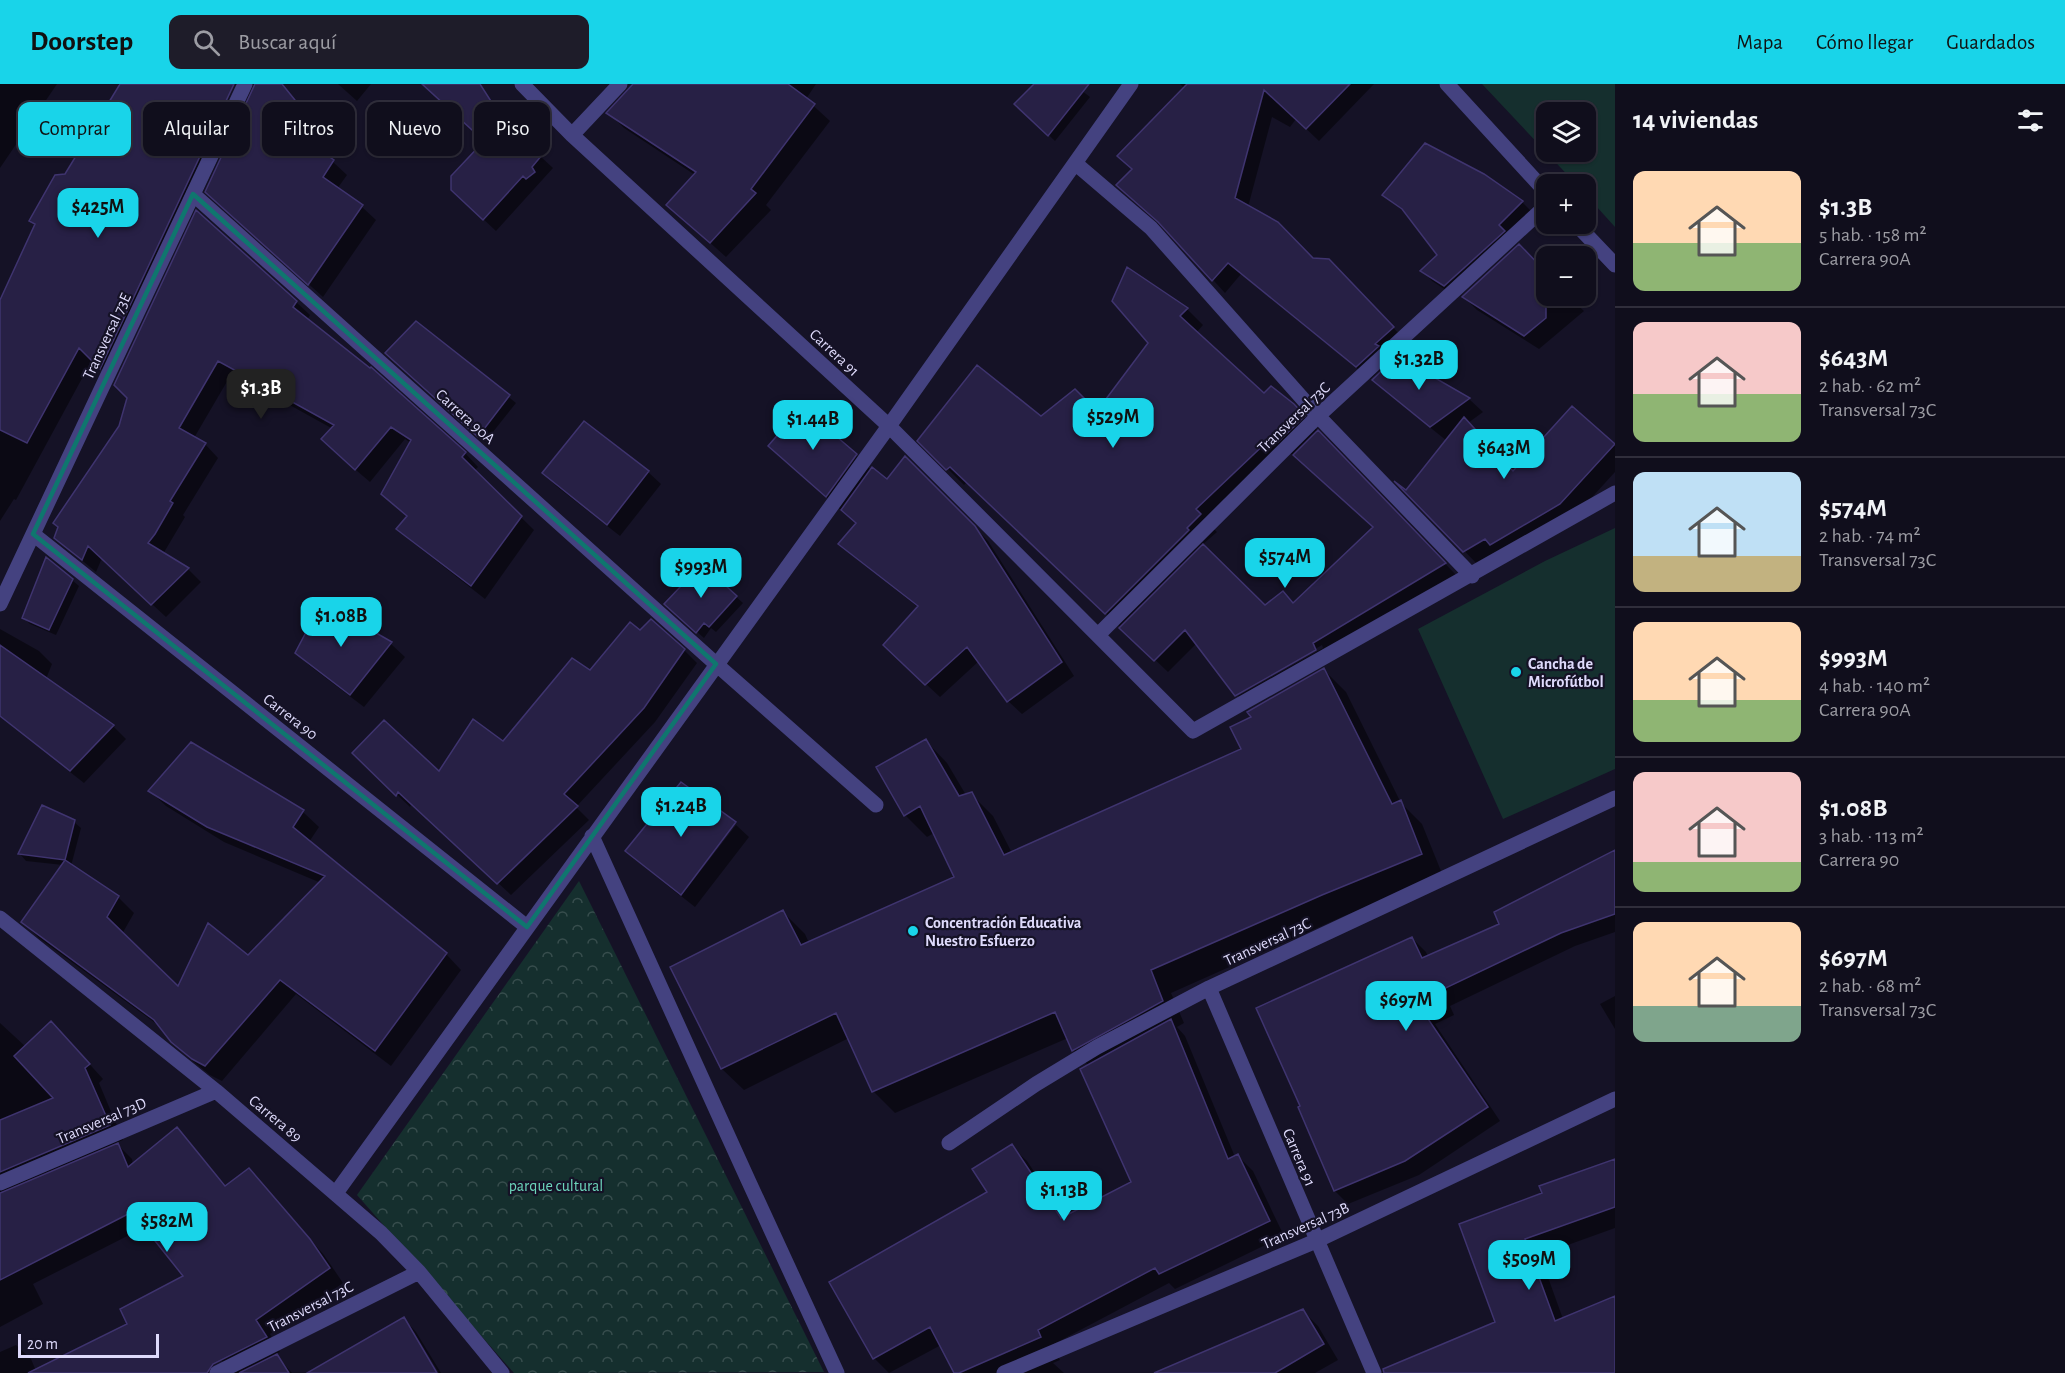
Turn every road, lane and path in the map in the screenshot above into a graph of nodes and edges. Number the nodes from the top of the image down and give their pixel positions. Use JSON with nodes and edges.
{"nodes":[{"id":1,"x":245,"y":84,"type":"edge"},
{"id":2,"x":522,"y":84,"type":"edge"},
{"id":3,"x":620,"y":84,"type":"edge"},
{"id":4,"x":1131,"y":84,"type":"edge"},
{"id":5,"x":1447,"y":84,"type":"edge"},
{"id":6,"x":572,"y":135,"type":"junction"},
{"id":7,"x":1075,"y":163,"type":"junction"},
{"id":8,"x":1536,"y":181,"type":"edge"},
{"id":9,"x":193,"y":194,"type":"junction"},
{"id":10,"x":1536,"y":215,"type":"edge"},
{"id":11,"x":1586,"y":234,"type":"edge"},
{"id":12,"x":1615,"y":265,"type":"edge"},
{"id":13,"x":1318,"y":416,"type":"junction"},
{"id":14,"x":889,"y":426,"type":"junction"},
{"id":15,"x":1615,"y":493,"type":"edge"},
{"id":16,"x":33,"y":534,"type":"junction"},
{"id":17,"x":1472,"y":576,"type":"junction"},
{"id":18,"x":0,"y":604,"type":"edge"},
{"id":19,"x":1098,"y":635,"type":"junction"},
{"id":20,"x":716,"y":664,"type":"junction"},
{"id":21,"x":1615,"y":798,"type":"edge"},
{"id":22,"x":876,"y":805,"type":"dead end"},
{"id":23,"x":592,"y":836,"type":"junction"},
{"id":24,"x":0,"y":918,"type":"edge"},
{"id":25,"x":527,"y":927,"type":"junction"},
{"id":26,"x":1209,"y":988,"type":"junction"},
{"id":27,"x":216,"y":1091,"type":"junction"},
{"id":28,"x":1615,"y":1099,"type":"edge"},
{"id":29,"x":949,"y":1143,"type":"dead end"},
{"id":30,"x":0,"y":1183,"type":"edge"},
{"id":31,"x":336,"y":1193,"type":"junction"},
{"id":32,"x":1316,"y":1241,"type":"junction"},
{"id":33,"x":419,"y":1272,"type":"junction"},
{"id":34,"x":217,"y":1373,"type":"edge"},
{"id":35,"x":502,"y":1373,"type":"edge"},
{"id":36,"x":837,"y":1373,"type":"edge"},
{"id":37,"x":1004,"y":1373,"type":"edge"},
{"id":38,"x":1374,"y":1373,"type":"edge"}],
"edges":[{"from":1,"to":9,"type":"street","name":"Transversal 73E"},
{"from":2,"to":6,"type":"street","name":"Carrera 91"},
{"from":3,"to":6,"type":"street"},
{"from":4,"to":7,"type":"street"},
{"from":5,"to":8,"type":"street"},
{"from":6,"to":14,"type":"street","name":"Carrera 91"},
{"from":7,"to":13,"type":"street"},
{"from":7,"to":14,"type":"street"},
{"from":9,"to":16,"type":"street","name":"Transversal 73E"},
{"from":9,"to":20,"type":"street","name":"Carrera 90A"},
{"from":10,"to":13,"type":"street","name":"Transversal 73C"},
{"from":11,"to":12,"type":"street"},
{"from":13,"to":17,"type":"street"},
{"from":13,"to":19,"type":"street","name":"Transversal 73C"},
{"from":14,"to":19,"type":"street","name":"Carrera 91"},
{"from":14,"to":20,"type":"street"},
{"from":15,"to":17,"type":"street"},
{"from":16,"to":18,"type":"street","name":"Transversal 73E"},
{"from":16,"to":25,"type":"street","name":"Carrera 90"},
{"from":17,"to":19,"type":"street","name":"Carrera 91"},
{"from":20,"to":22,"type":"street","name":"Carrera 90A"},
{"from":20,"to":23,"type":"street"},
{"from":21,"to":26,"type":"street","name":"Transversal 73C"},
{"from":23,"to":25,"type":"street"},
{"from":23,"to":36,"type":"street"},
{"from":24,"to":27,"type":"street","name":"Carrera 89"},
{"from":25,"to":31,"type":"street"},
{"from":26,"to":29,"type":"street","name":"Transversal 73C"},
{"from":26,"to":32,"type":"street","name":"Carrera 91"},
{"from":27,"to":30,"type":"street","name":"Transversal 73D"},
{"from":27,"to":31,"type":"street","name":"Carrera 89"},
{"from":28,"to":32,"type":"street","name":"Transversal 73B"},
{"from":31,"to":33,"type":"street","name":"Carrera 89"},
{"from":32,"to":37,"type":"street","name":"Transversal 73B"},
{"from":32,"to":38,"type":"street","name":"Carrera 91"},
{"from":33,"to":34,"type":"street","name":"Transversal 73C"},
{"from":33,"to":35,"type":"street","name":"Carrera 89"}]}
